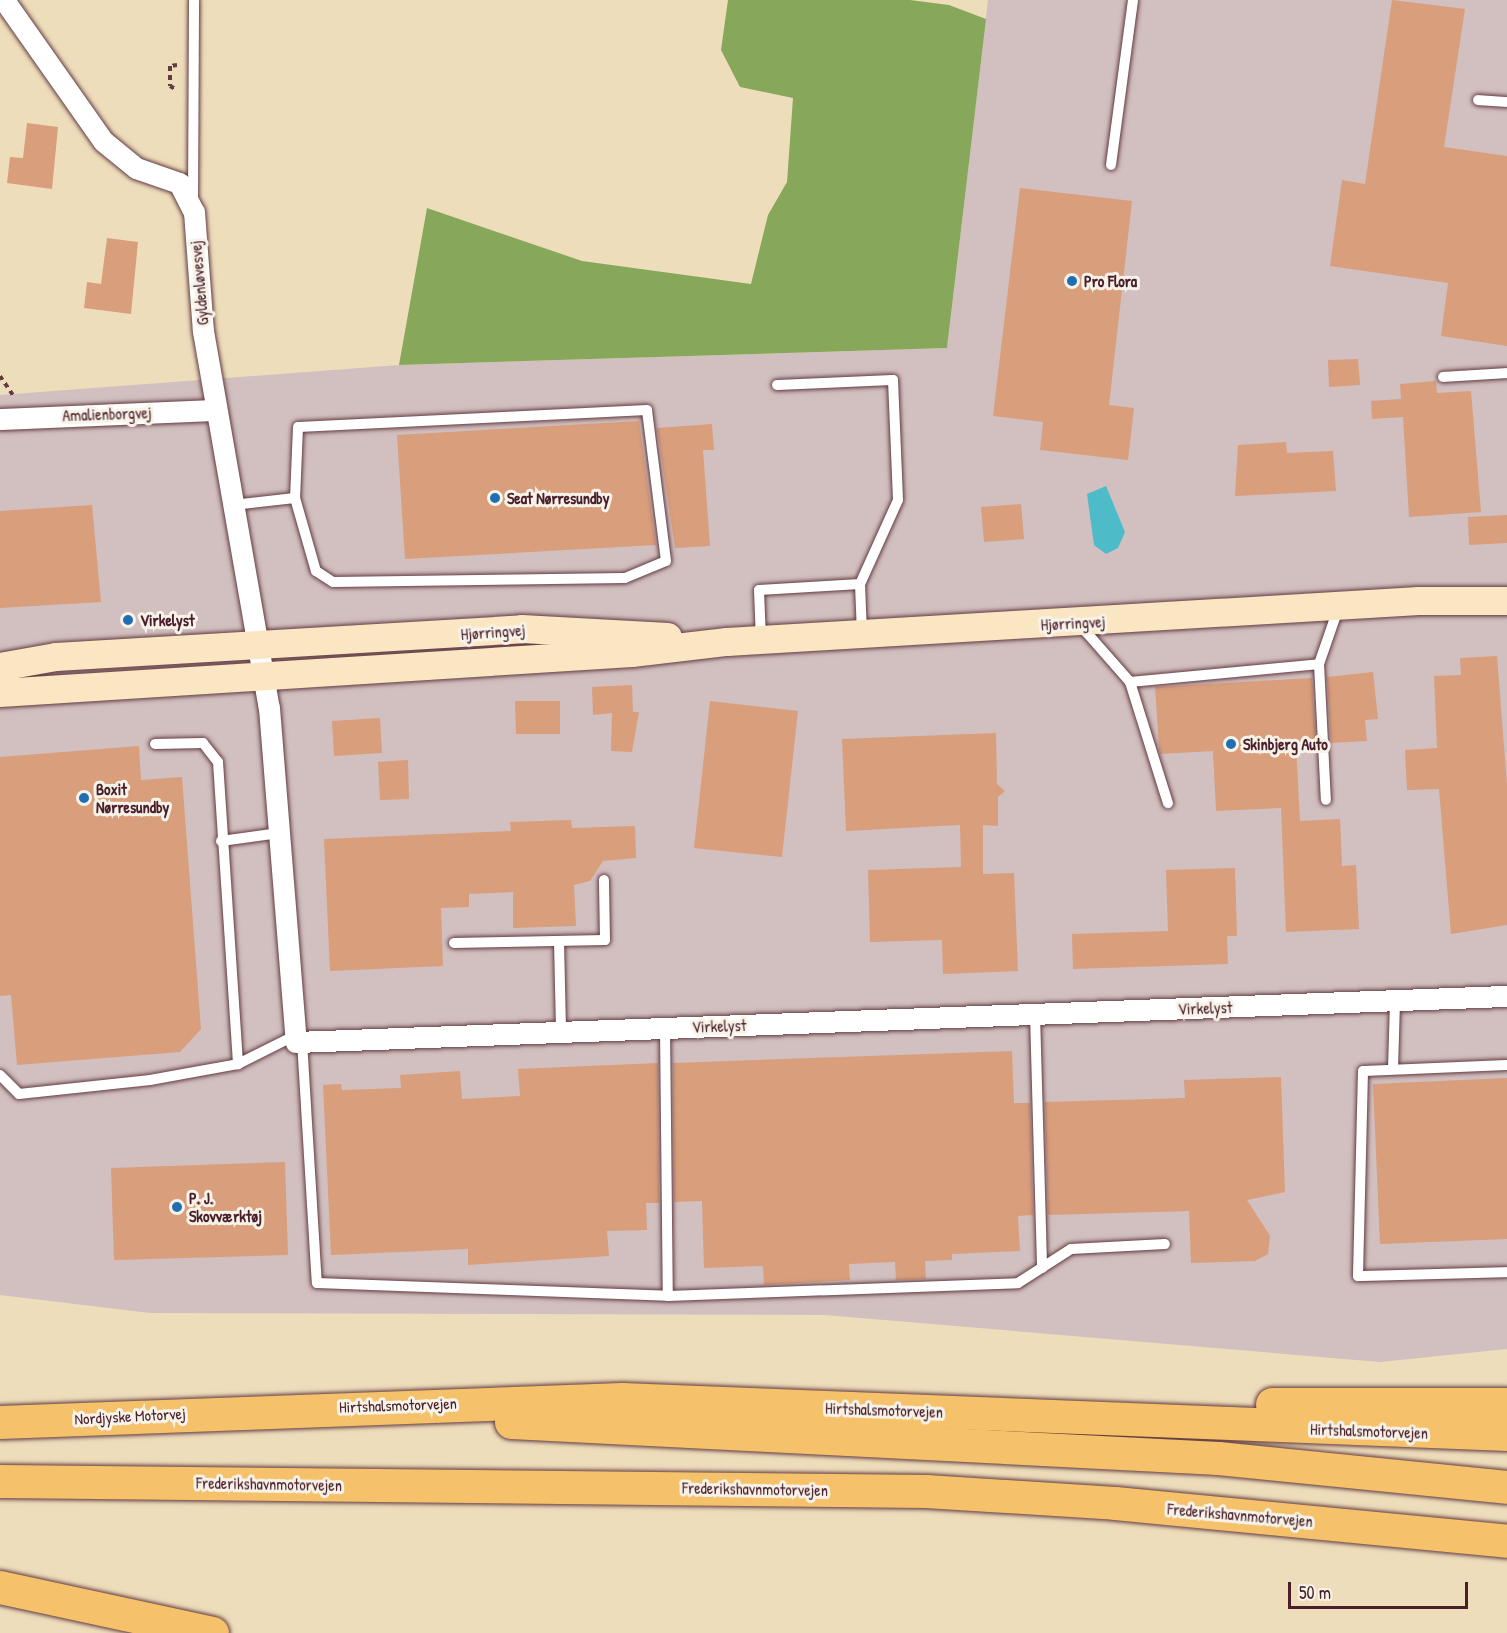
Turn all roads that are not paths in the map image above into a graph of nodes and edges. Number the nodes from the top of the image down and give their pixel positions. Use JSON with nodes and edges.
{"nodes":[{"id":1,"x":4,"y":0,"type":"edge"},
{"id":2,"x":194,"y":0,"type":"edge"},
{"id":3,"x":1133,"y":0,"type":"edge"},
{"id":4,"x":1478,"y":100,"type":"dead end"},
{"id":5,"x":1507,"y":102,"type":"edge"},
{"id":6,"x":1111,"y":165,"type":"dead end"},
{"id":7,"x":194,"y":213,"type":"junction"},
{"id":8,"x":1507,"y":373,"type":"edge"},
{"id":9,"x":1443,"y":377,"type":"dead end"},
{"id":10,"x":777,"y":385,"type":"dead end"},
{"id":11,"x":215,"y":410,"type":"junction"},
{"id":12,"x":0,"y":419,"type":"edge"},
{"id":13,"x":295,"y":498,"type":"junction"},
{"id":14,"x":233,"y":505,"type":"junction"},
{"id":15,"x":1507,"y":581,"type":"edge"},
{"id":16,"x":860,"y":584,"type":"junction"},
{"id":17,"x":1419,"y":600,"type":"junction"},
{"id":18,"x":1507,"y":601,"type":"edge"},
{"id":19,"x":1339,"y":605,"type":"junction"},
{"id":20,"x":1078,"y":623,"type":"junction"},
{"id":21,"x":862,"y":634,"type":"junction"},
{"id":22,"x":761,"y":640,"type":"junction"},
{"id":23,"x":727,"y":642,"type":"junction"},
{"id":24,"x":258,"y":644,"type":"junction"},
{"id":25,"x":1319,"y":664,"type":"junction"},
{"id":26,"x":0,"y":667,"type":"edge"},
{"id":27,"x":264,"y":678,"type":"junction"},
{"id":28,"x":1130,"y":682,"type":"junction"},
{"id":29,"x":0,"y":693,"type":"edge"},
{"id":30,"x":155,"y":744,"type":"dead end"},
{"id":31,"x":1326,"y":800,"type":"dead end"},
{"id":32,"x":1168,"y":803,"type":"dead end"},
{"id":33,"x":279,"y":833,"type":"junction"},
{"id":34,"x":220,"y":841,"type":"junction"},
{"id":35,"x":604,"y":880,"type":"dead end"},
{"id":36,"x":560,"y":941,"type":"junction"},
{"id":37,"x":454,"y":944,"type":"dead end"},
{"id":38,"x":1507,"y":996,"type":"edge"},
{"id":39,"x":1395,"y":1000,"type":"junction"},
{"id":40,"x":1035,"y":1014,"type":"junction"},
{"id":41,"x":665,"y":1028,"type":"junction"},
{"id":42,"x":561,"y":1032,"type":"junction"},
{"id":43,"x":299,"y":1038,"type":"junction"},
{"id":44,"x":238,"y":1064,"type":"junction"},
{"id":45,"x":1507,"y":1065,"type":"edge"},
{"id":46,"x":1393,"y":1070,"type":"junction"},
{"id":47,"x":0,"y":1075,"type":"edge"},
{"id":48,"x":1165,"y":1244,"type":"dead end"},
{"id":49,"x":1042,"y":1268,"type":"junction"},
{"id":50,"x":1507,"y":1272,"type":"edge"},
{"id":51,"x":668,"y":1296,"type":"junction"},
{"id":52,"x":622,"y":1399,"type":"junction"},
{"id":53,"x":1507,"y":1404,"type":"edge"},
{"id":54,"x":261,"y":1409,"type":"junction"},
{"id":55,"x":0,"y":1422,"type":"edge"},
{"id":56,"x":1507,"y":1434,"type":"edge"},
{"id":57,"x":0,"y":1480,"type":"edge"},
{"id":58,"x":1507,"y":1487,"type":"edge"},
{"id":59,"x":1507,"y":1541,"type":"edge"},
{"id":60,"x":0,"y":1587,"type":"edge"},
{"id":61,"x":212,"y":1633,"type":"edge"}],
"edges":[{"from":1,"to":7,"type":"street","name":"Gyldenløvesvej"},
{"from":2,"to":7,"type":"lane"},
{"from":3,"to":6,"type":"lane"},
{"from":4,"to":5,"type":"lane"},
{"from":7,"to":11,"type":"street","name":"Gyldenløvesvej"},
{"from":8,"to":9,"type":"lane"},
{"from":10,"to":16,"type":"lane"},
{"from":11,"to":12,"type":"street","name":"Amalienborgvej"},
{"from":11,"to":14,"type":"street","name":"Gyldenløvesvej"},
{"from":13,"to":13,"type":"lane"},
{"from":13,"to":14,"type":"lane"},
{"from":14,"to":24,"type":"street","name":"Gyldenløvesvej"},
{"from":15,"to":17,"type":"main road","name":"Hjørringvej"},
{"from":16,"to":21,"type":"lane"},
{"from":16,"to":22,"type":"lane"},
{"from":17,"to":18,"type":"main road","name":"Hjørringvej"},
{"from":17,"to":19,"type":"main road","name":"Hjørringvej"},
{"from":19,"to":20,"type":"main road","name":"Hjørringvej"},
{"from":19,"to":25,"type":"lane"},
{"from":20,"to":21,"type":"main road","name":"Hjørringvej"},
{"from":20,"to":28,"type":"lane"},
{"from":21,"to":22,"type":"main road","name":"Hjørringvej"},
{"from":22,"to":23,"type":"main road","name":"Hjørringvej"},
{"from":23,"to":24,"type":"main road","name":"Hjørringvej"},
{"from":23,"to":27,"type":"main road","name":"Hjørringvej"},
{"from":24,"to":26,"type":"main road","name":"Hjørringvej"},
{"from":24,"to":27,"type":"street"},
{"from":25,"to":28,"type":"lane"},
{"from":25,"to":31,"type":"lane"},
{"from":27,"to":29,"type":"main road","name":"Hjørringvej"},
{"from":27,"to":33,"type":"street"},
{"from":28,"to":32,"type":"lane"},
{"from":30,"to":34,"type":"lane"},
{"from":33,"to":34,"type":"lane"},
{"from":33,"to":43,"type":"street"},
{"from":34,"to":44,"type":"lane"},
{"from":35,"to":36,"type":"lane"},
{"from":36,"to":37,"type":"lane"},
{"from":36,"to":42,"type":"lane"},
{"from":38,"to":39,"type":"street","name":"Virkelyst"},
{"from":39,"to":40,"type":"street","name":"Virkelyst"},
{"from":39,"to":46,"type":"lane"},
{"from":40,"to":41,"type":"street","name":"Virkelyst"},
{"from":40,"to":49,"type":"lane"},
{"from":41,"to":42,"type":"street","name":"Virkelyst"},
{"from":41,"to":51,"type":"lane"},
{"from":42,"to":43,"type":"street","name":"Virkelyst"},
{"from":43,"to":44,"type":"lane"},
{"from":43,"to":51,"type":"lane"},
{"from":44,"to":47,"type":"lane"},
{"from":45,"to":46,"type":"lane"},
{"from":46,"to":50,"type":"lane"},
{"from":48,"to":49,"type":"lane"},
{"from":49,"to":51,"type":"lane"},
{"from":52,"to":53,"type":"highway"},
{"from":52,"to":54,"type":"highway","name":"Hirtshalsmotorvejen"},
{"from":52,"to":56,"type":"highway","name":"Hirtshalsmotorvejen"},
{"from":54,"to":55,"type":"highway","name":"Nordjyske Motorvej"},
{"from":54,"to":58,"type":"highway"},
{"from":57,"to":59,"type":"highway","name":"Frederikshavnmotorvejen"},
{"from":60,"to":61,"type":"highway"}]}
